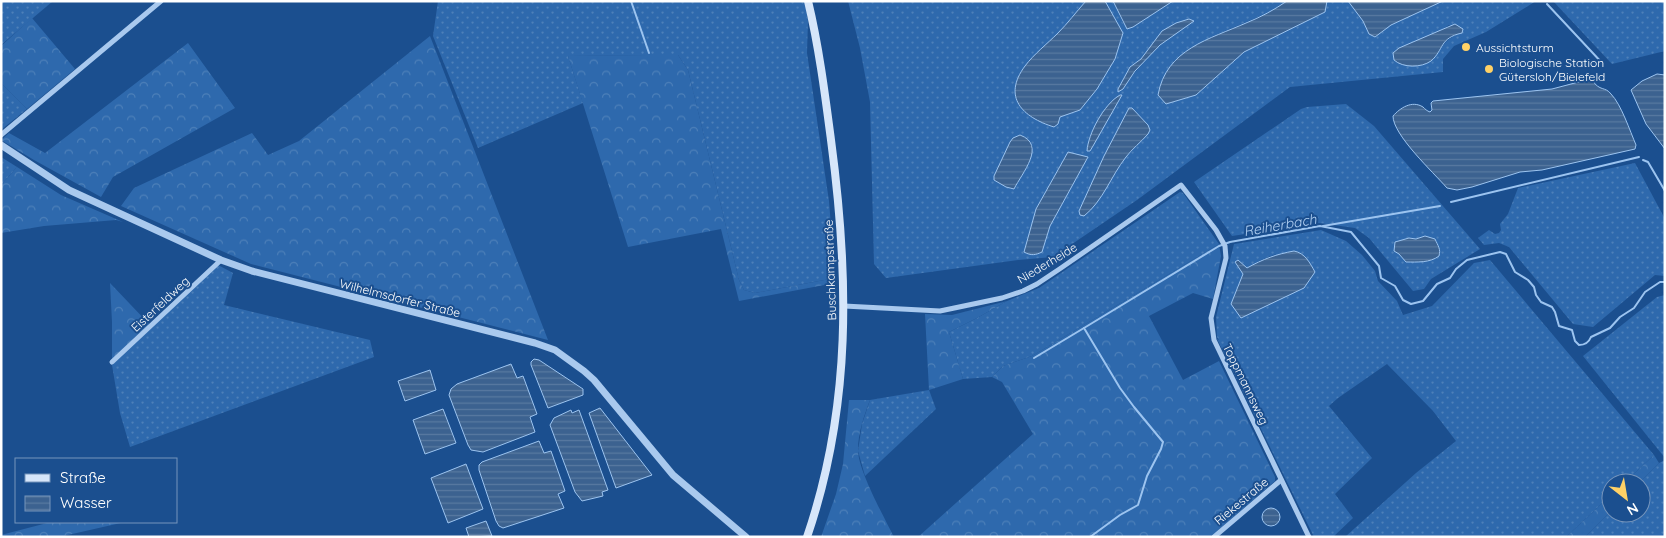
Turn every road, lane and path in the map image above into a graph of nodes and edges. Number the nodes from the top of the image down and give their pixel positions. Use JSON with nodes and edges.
{"nodes":[{"id":1,"x":161,"y":1,"type":"edge"},
{"id":2,"x":808,"y":1,"type":"edge"},
{"id":3,"x":1,"y":135,"type":"edge"},
{"id":4,"x":1,"y":145,"type":"edge"},
{"id":5,"x":1181,"y":185,"type":"joint"},
{"id":6,"x":222,"y":260,"type":"junction"},
{"id":7,"x":844,"y":306,"type":"junction"},
{"id":8,"x":112,"y":362,"type":"dead end"},
{"id":9,"x":1281,"y":480,"type":"junction"},
{"id":10,"x":746,"y":537,"type":"edge"},
{"id":11,"x":806,"y":537,"type":"edge"},
{"id":12,"x":1214,"y":537,"type":"edge"},
{"id":13,"x":1309,"y":537,"type":"edge"}],
"edges":[{"from":1,"to":3,"type":"street"},
{"from":2,"to":7,"type":"main road","name":"Buschkampstraße"},
{"from":4,"to":6,"type":"street","name":"Wilhelmsdorfer Straße"},
{"from":5,"to":7,"type":"street","name":"Niederheide"},
{"from":5,"to":9,"type":"street","name":"Toppmannsweg"},
{"from":6,"to":8,"type":"street","name":"Eisterfeldweg"},
{"from":6,"to":10,"type":"street","name":"Wilhelmsdorfer Straße"},
{"from":7,"to":11,"type":"main road","name":"Buschkampstraße"},
{"from":9,"to":12,"type":"street","name":"Riekestraße"},
{"from":9,"to":13,"type":"street","name":"Toppmannsweg"}]}
